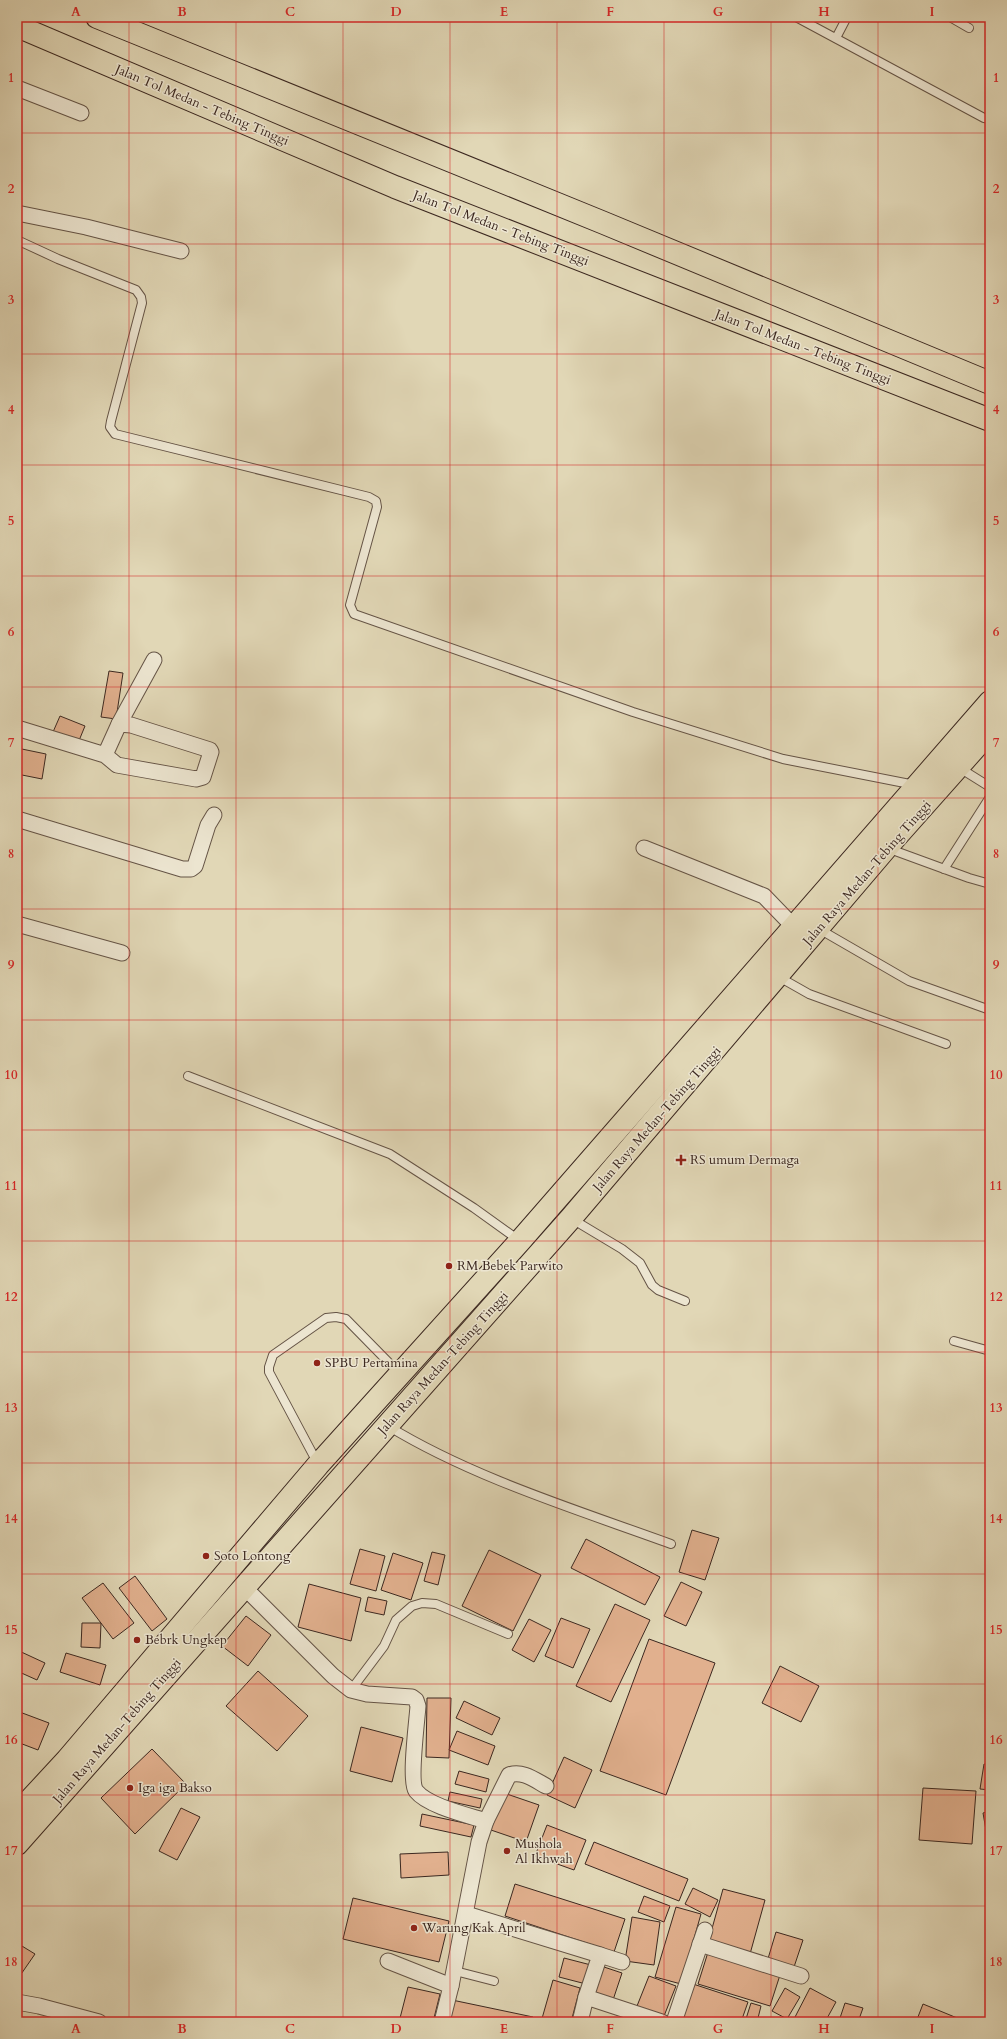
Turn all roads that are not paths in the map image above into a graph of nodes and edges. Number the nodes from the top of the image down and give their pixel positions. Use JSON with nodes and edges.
{"nodes":[{"id":1,"x":96,"y":17,"type":"edge"},
{"id":2,"x":796,"y":17,"type":"edge"},
{"id":3,"x":847,"y":17,"type":"edge"},
{"id":4,"x":950,"y":17,"type":"edge"},
{"id":5,"x":17,"y":26,"type":"edge"},
{"id":6,"x":969,"y":28,"type":"dead end"},
{"id":7,"x":836,"y":38,"type":"junction"},
{"id":8,"x":17,"y":88,"type":"edge"},
{"id":9,"x":81,"y":113,"type":"dead end"},
{"id":10,"x":990,"y":119,"type":"edge"},
{"id":11,"x":17,"y":214,"type":"edge"},
{"id":12,"x":17,"y":240,"type":"edge"},
{"id":13,"x":181,"y":251,"type":"dead end"},
{"id":14,"x":990,"y":383,"type":"edge"},
{"id":15,"x":990,"y":420,"type":"edge"},
{"id":16,"x":154,"y":660,"type":"dead end"},
{"id":17,"x":990,"y":702,"type":"edge"},
{"id":18,"x":119,"y":724,"type":"junction"},
{"id":19,"x":17,"y":728,"type":"edge"},
{"id":20,"x":986,"y":743,"type":"edge"},
{"id":21,"x":105,"y":755,"type":"junction"},
{"id":22,"x":950,"y":762,"type":"junction"},
{"id":23,"x":917,"y":786,"type":"junction"},
{"id":24,"x":990,"y":787,"type":"edge"},
{"id":25,"x":990,"y":797,"type":"edge"},
{"id":26,"x":214,"y":815,"type":"dead end"},
{"id":27,"x":17,"y":819,"type":"edge"},
{"id":28,"x":879,"y":843,"type":"junction"},
{"id":29,"x":644,"y":848,"type":"dead end"},
{"id":30,"x":944,"y":869,"type":"junction"},
{"id":31,"x":990,"y":884,"type":"edge"},
{"id":32,"x":17,"y":924,"type":"edge"},
{"id":33,"x":793,"y":926,"type":"junction"},
{"id":34,"x":819,"y":929,"type":"junction"},
{"id":35,"x":122,"y":953,"type":"dead end"},
{"id":36,"x":779,"y":976,"type":"junction"},
{"id":37,"x":990,"y":1010,"type":"edge"},
{"id":38,"x":946,"y":1044,"type":"dead end"},
{"id":39,"x":188,"y":1076,"type":"dead end"},
{"id":40,"x":571,"y":1218,"type":"junction"},
{"id":41,"x":520,"y":1240,"type":"junction"},
{"id":42,"x":685,"y":1301,"type":"dead end"},
{"id":43,"x":954,"y":1341,"type":"dead end"},
{"id":44,"x":990,"y":1351,"type":"edge"},
{"id":45,"x":400,"y":1374,"type":"junction"},
{"id":46,"x":387,"y":1426,"type":"junction"},
{"id":47,"x":318,"y":1465,"type":"junction"},
{"id":48,"x":671,"y":1544,"type":"dead end"},
{"id":49,"x":244,"y":1587,"type":"junction"},
{"id":50,"x":508,"y":1634,"type":"dead end"},
{"id":51,"x":351,"y":1690,"type":"junction"},
{"id":52,"x":546,"y":1786,"type":"dead end"},
{"id":53,"x":17,"y":1814,"type":"edge"},
{"id":54,"x":486,"y":1821,"type":"junction"},
{"id":55,"x":17,"y":1844,"type":"edge"},
{"id":56,"x":466,"y":1914,"type":"junction"},
{"id":57,"x":705,"y":1930,"type":"dead end"},
{"id":58,"x":700,"y":1944,"type":"junction"},
{"id":59,"x":600,"y":1955,"type":"junction"},
{"id":60,"x":388,"y":1961,"type":"dead end"},
{"id":61,"x":622,"y":1962,"type":"dead end"},
{"id":62,"x":455,"y":1971,"type":"junction"},
{"id":63,"x":791,"y":1973,"type":"dead end"},
{"id":64,"x":494,"y":1981,"type":"dead end"},
{"id":65,"x":451,"y":1986,"type":"junction"},
{"id":66,"x":586,"y":1997,"type":"junction"},
{"id":67,"x":17,"y":2002,"type":"edge"},
{"id":68,"x":99,"y":2022,"type":"edge"},
{"id":69,"x":442,"y":2022,"type":"edge"},
{"id":70,"x":580,"y":2022,"type":"edge"},
{"id":71,"x":662,"y":2022,"type":"edge"},
{"id":72,"x":674,"y":2022,"type":"edge"}],
"edges":[{"from":1,"to":14,"type":"highway"},
{"from":2,"to":7,"type":"lane"},
{"from":3,"to":7,"type":"lane"},
{"from":4,"to":6,"type":"lane"},
{"from":5,"to":15,"type":"highway","name":"Jalan Tol Medan - Tebing Tinggi"},
{"from":7,"to":10,"type":"lane"},
{"from":8,"to":9,"type":"street"},
{"from":11,"to":13,"type":"street"},
{"from":12,"to":23,"type":"lane"},
{"from":16,"to":18,"type":"street"},
{"from":17,"to":22,"type":"highway","name":"Jalan Raya Medan-Tebing Tinggi"},
{"from":18,"to":21,"type":"street"},
{"from":18,"to":21,"type":"street"},
{"from":19,"to":21,"type":"street"},
{"from":20,"to":22,"type":"highway","name":"Jalan Raya Medan-Tebing Tinggi"},
{"from":22,"to":23,"type":"highway","name":"Jalan Raya Medan-Tebing Tinggi"},
{"from":22,"to":24,"type":"lane"},
{"from":22,"to":28,"type":"highway","name":"Jalan Raya Medan-Tebing Tinggi"},
{"from":23,"to":28,"type":"highway","name":"Jalan Raya Medan-Tebing Tinggi"},
{"from":25,"to":30,"type":"lane"},
{"from":26,"to":27,"type":"street"},
{"from":28,"to":30,"type":"lane"},
{"from":28,"to":33,"type":"highway","name":"Jalan Raya Medan-Tebing Tinggi"},
{"from":28,"to":34,"type":"highway","name":"Jalan Raya Medan-Tebing Tinggi"},
{"from":29,"to":33,"type":"street"},
{"from":30,"to":31,"type":"lane"},
{"from":32,"to":35,"type":"street"},
{"from":33,"to":41,"type":"highway","name":"Jalan Raya Medan-Tebing Tinggi"},
{"from":34,"to":36,"type":"highway","name":"Jalan Raya Medan-Tebing Tinggi"},
{"from":34,"to":37,"type":"lane"},
{"from":36,"to":38,"type":"lane"},
{"from":36,"to":40,"type":"highway","name":"Jalan Raya Medan-Tebing Tinggi"},
{"from":39,"to":41,"type":"lane"},
{"from":40,"to":42,"type":"lane"},
{"from":40,"to":46,"type":"highway","name":"Jalan Raya Medan-Tebing Tinggi"},
{"from":41,"to":45,"type":"highway","name":"Jalan Raya Medan-Tebing Tinggi"},
{"from":43,"to":44,"type":"lane"},
{"from":45,"to":47,"type":"highway","name":"Jalan Raya Medan-Tebing Tinggi"},
{"from":45,"to":47,"type":"lane"},
{"from":46,"to":48,"type":"lane"},
{"from":46,"to":49,"type":"highway","name":"Jalan Raya Medan-Tebing Tinggi"},
{"from":47,"to":53,"type":"highway","name":"Jalan Raya Medan-Tebing Tinggi"},
{"from":49,"to":51,"type":"street"},
{"from":49,"to":55,"type":"highway","name":"Jalan Raya Medan-Tebing Tinggi"},
{"from":50,"to":51,"type":"lane"},
{"from":51,"to":54,"type":"street"},
{"from":52,"to":54,"type":"street"},
{"from":54,"to":56,"type":"street"},
{"from":56,"to":59,"type":"street"},
{"from":56,"to":62,"type":"street"},
{"from":57,"to":58,"type":"street"},
{"from":58,"to":63,"type":"street"},
{"from":58,"to":72,"type":"street"},
{"from":59,"to":61,"type":"street"},
{"from":59,"to":66,"type":"street"},
{"from":60,"to":65,"type":"street"},
{"from":62,"to":64,"type":"lane"},
{"from":62,"to":65,"type":"street"},
{"from":65,"to":69,"type":"street"},
{"from":66,"to":70,"type":"street"},
{"from":66,"to":71,"type":"street"},
{"from":67,"to":68,"type":"street"}]}
